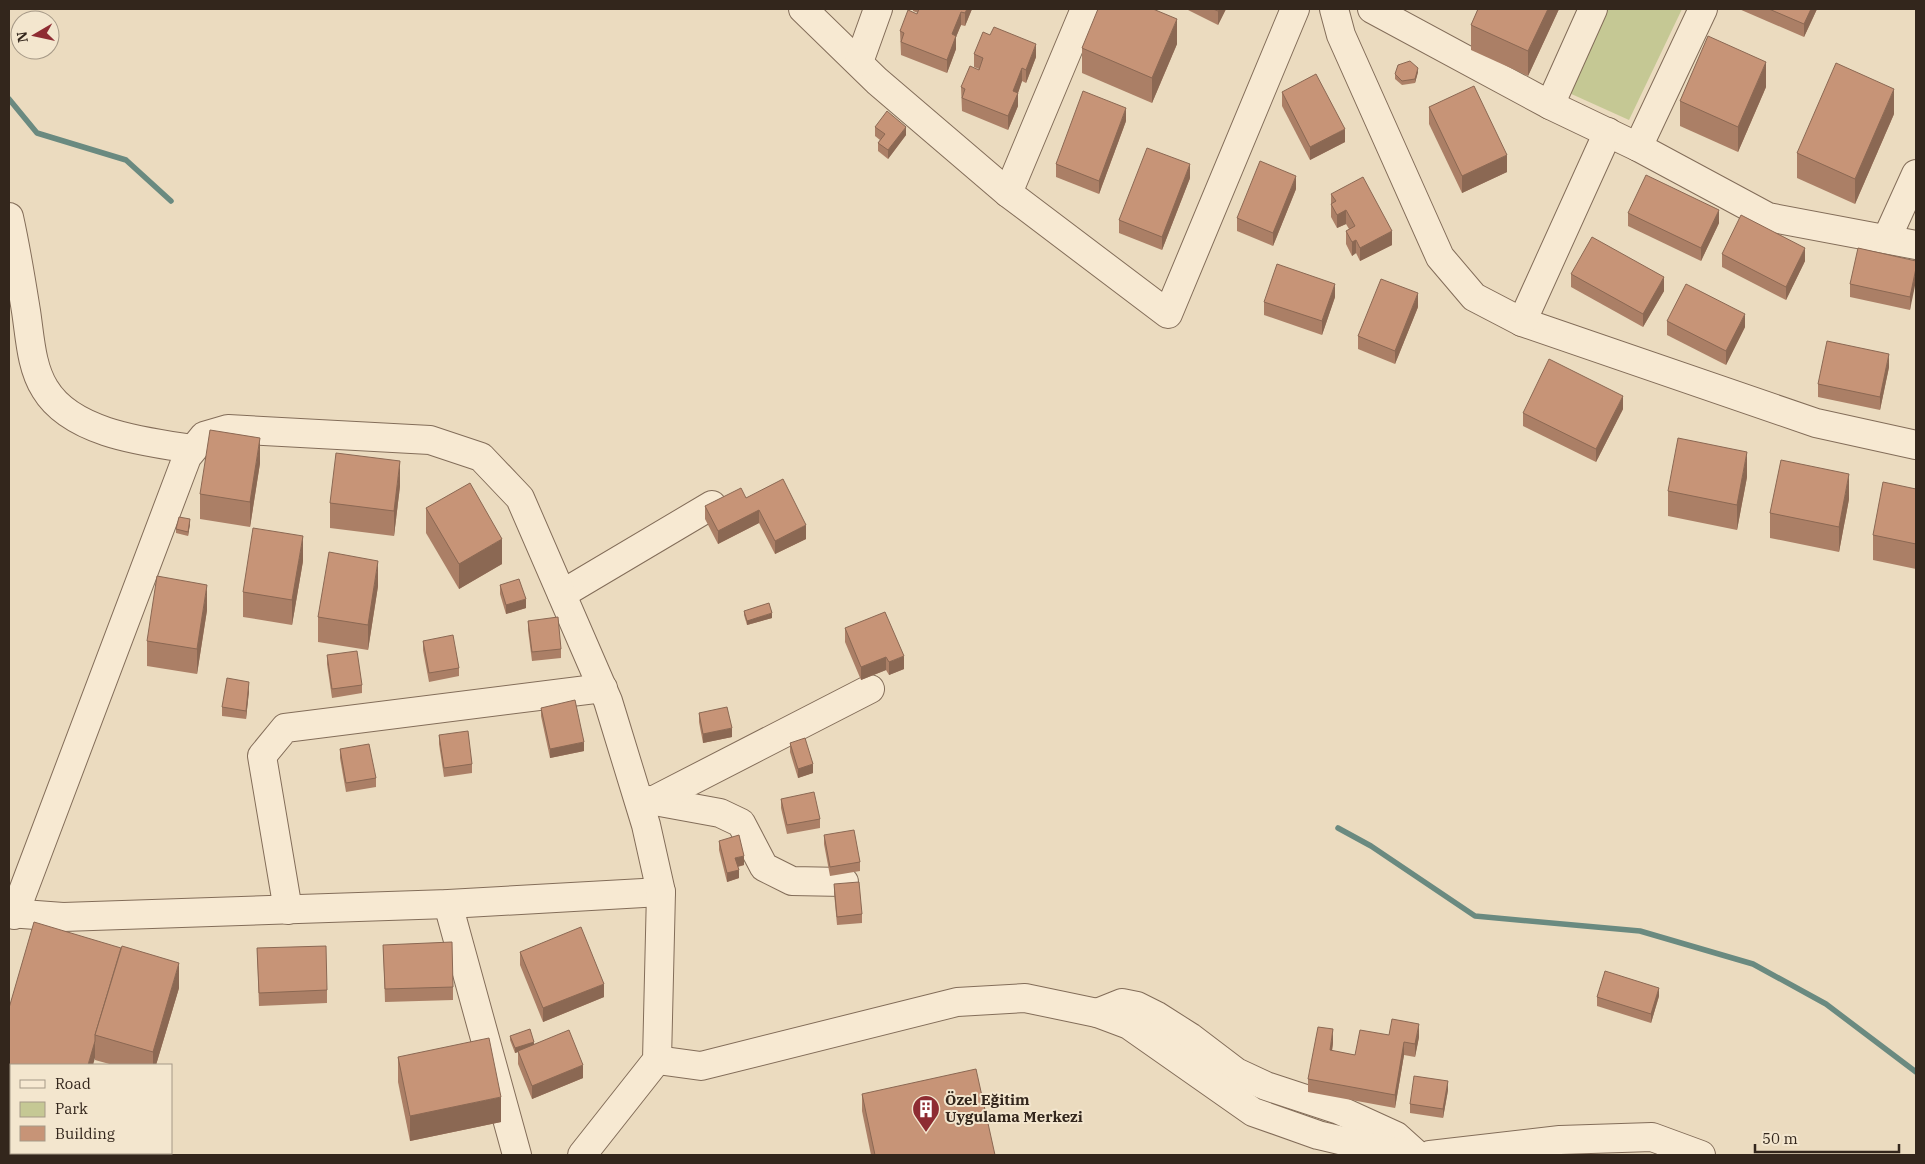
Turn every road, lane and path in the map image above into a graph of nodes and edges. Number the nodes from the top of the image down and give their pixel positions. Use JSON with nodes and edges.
{"nodes":[{"id":1,"x":803,"y":9,"type":"edge"},
{"id":2,"x":878,"y":9,"type":"edge"},
{"id":3,"x":1085,"y":9,"type":"edge"},
{"id":4,"x":1294,"y":9,"type":"edge"},
{"id":5,"x":1334,"y":9,"type":"edge"},
{"id":6,"x":1372,"y":9,"type":"edge"},
{"id":7,"x":1593,"y":9,"type":"edge"},
{"id":8,"x":1703,"y":9,"type":"edge"},
{"id":9,"x":860,"y":62,"type":"junction"},
{"id":10,"x":1550,"y":105,"type":"junction"},
{"id":11,"x":1608,"y":132,"type":"junction"},
{"id":12,"x":1638,"y":146,"type":"junction"},
{"id":13,"x":1916,"y":174,"type":"edge"},
{"id":14,"x":1008,"y":192,"type":"junction"},
{"id":15,"x":9,"y":217,"type":"edge"},
{"id":16,"x":1887,"y":238,"type":"junction"},
{"id":17,"x":1916,"y":245,"type":"edge"},
{"id":18,"x":1522,"y":322,"type":"junction"},
{"id":19,"x":1916,"y":445,"type":"edge"},
{"id":20,"x":193,"y":449,"type":"junction"},
{"id":21,"x":712,"y":505,"type":"edge"},
{"id":22,"x":562,"y":594,"type":"junction"},
{"id":23,"x":603,"y":688,"type":"junction"},
{"id":24,"x":870,"y":689,"type":"dead end"},
{"id":25,"x":646,"y":799,"type":"junction"},
{"id":26,"x":844,"y":882,"type":"edge"},
{"id":27,"x":661,"y":892,"type":"junction"},
{"id":28,"x":448,"y":904,"type":"junction"},
{"id":29,"x":288,"y":910,"type":"junction"},
{"id":30,"x":12,"y":914,"type":"edge"},
{"id":31,"x":1097,"y":1012,"type":"junction"},
{"id":32,"x":657,"y":1060,"type":"junction"},
{"id":33,"x":1560,"y":1140,"type":"junction"},
{"id":34,"x":517,"y":1155,"type":"edge"},
{"id":35,"x":582,"y":1155,"type":"edge"},
{"id":36,"x":1412,"y":1155,"type":"edge"},
{"id":37,"x":1417,"y":1155,"type":"edge"},
{"id":38,"x":1430,"y":1155,"type":"edge"},
{"id":39,"x":1610,"y":1155,"type":"edge"},
{"id":40,"x":1701,"y":1155,"type":"edge"}],
"edges":[{"from":1,"to":9,"type":"street"},
{"from":2,"to":9,"type":"street"},
{"from":3,"to":14,"type":"street"},
{"from":4,"to":14,"type":"street"},
{"from":5,"to":18,"type":"street"},
{"from":6,"to":10,"type":"street"},
{"from":7,"to":10,"type":"street"},
{"from":8,"to":12,"type":"street"},
{"from":9,"to":14,"type":"street"},
{"from":10,"to":11,"type":"street"},
{"from":11,"to":12,"type":"street"},
{"from":11,"to":18,"type":"street"},
{"from":12,"to":16,"type":"street"},
{"from":13,"to":16,"type":"street"},
{"from":15,"to":20,"type":"street"},
{"from":16,"to":17,"type":"street"},
{"from":18,"to":19,"type":"street"},
{"from":20,"to":22,"type":"street"},
{"from":20,"to":30,"type":"street"},
{"from":21,"to":22,"type":"street"},
{"from":22,"to":23,"type":"street"},
{"from":23,"to":25,"type":"street"},
{"from":23,"to":29,"type":"street"},
{"from":24,"to":25,"type":"street"},
{"from":25,"to":26,"type":"street"},
{"from":25,"to":27,"type":"street"},
{"from":27,"to":28,"type":"street"},
{"from":27,"to":32,"type":"street"},
{"from":28,"to":29,"type":"street"},
{"from":28,"to":34,"type":"street"},
{"from":29,"to":30,"type":"street"},
{"from":31,"to":32,"type":"street"},
{"from":31,"to":36,"type":"street"},
{"from":31,"to":37,"type":"street"},
{"from":32,"to":35,"type":"street"},
{"from":33,"to":38,"type":"street"},
{"from":33,"to":39,"type":"street"},
{"from":33,"to":40,"type":"street"}]}
